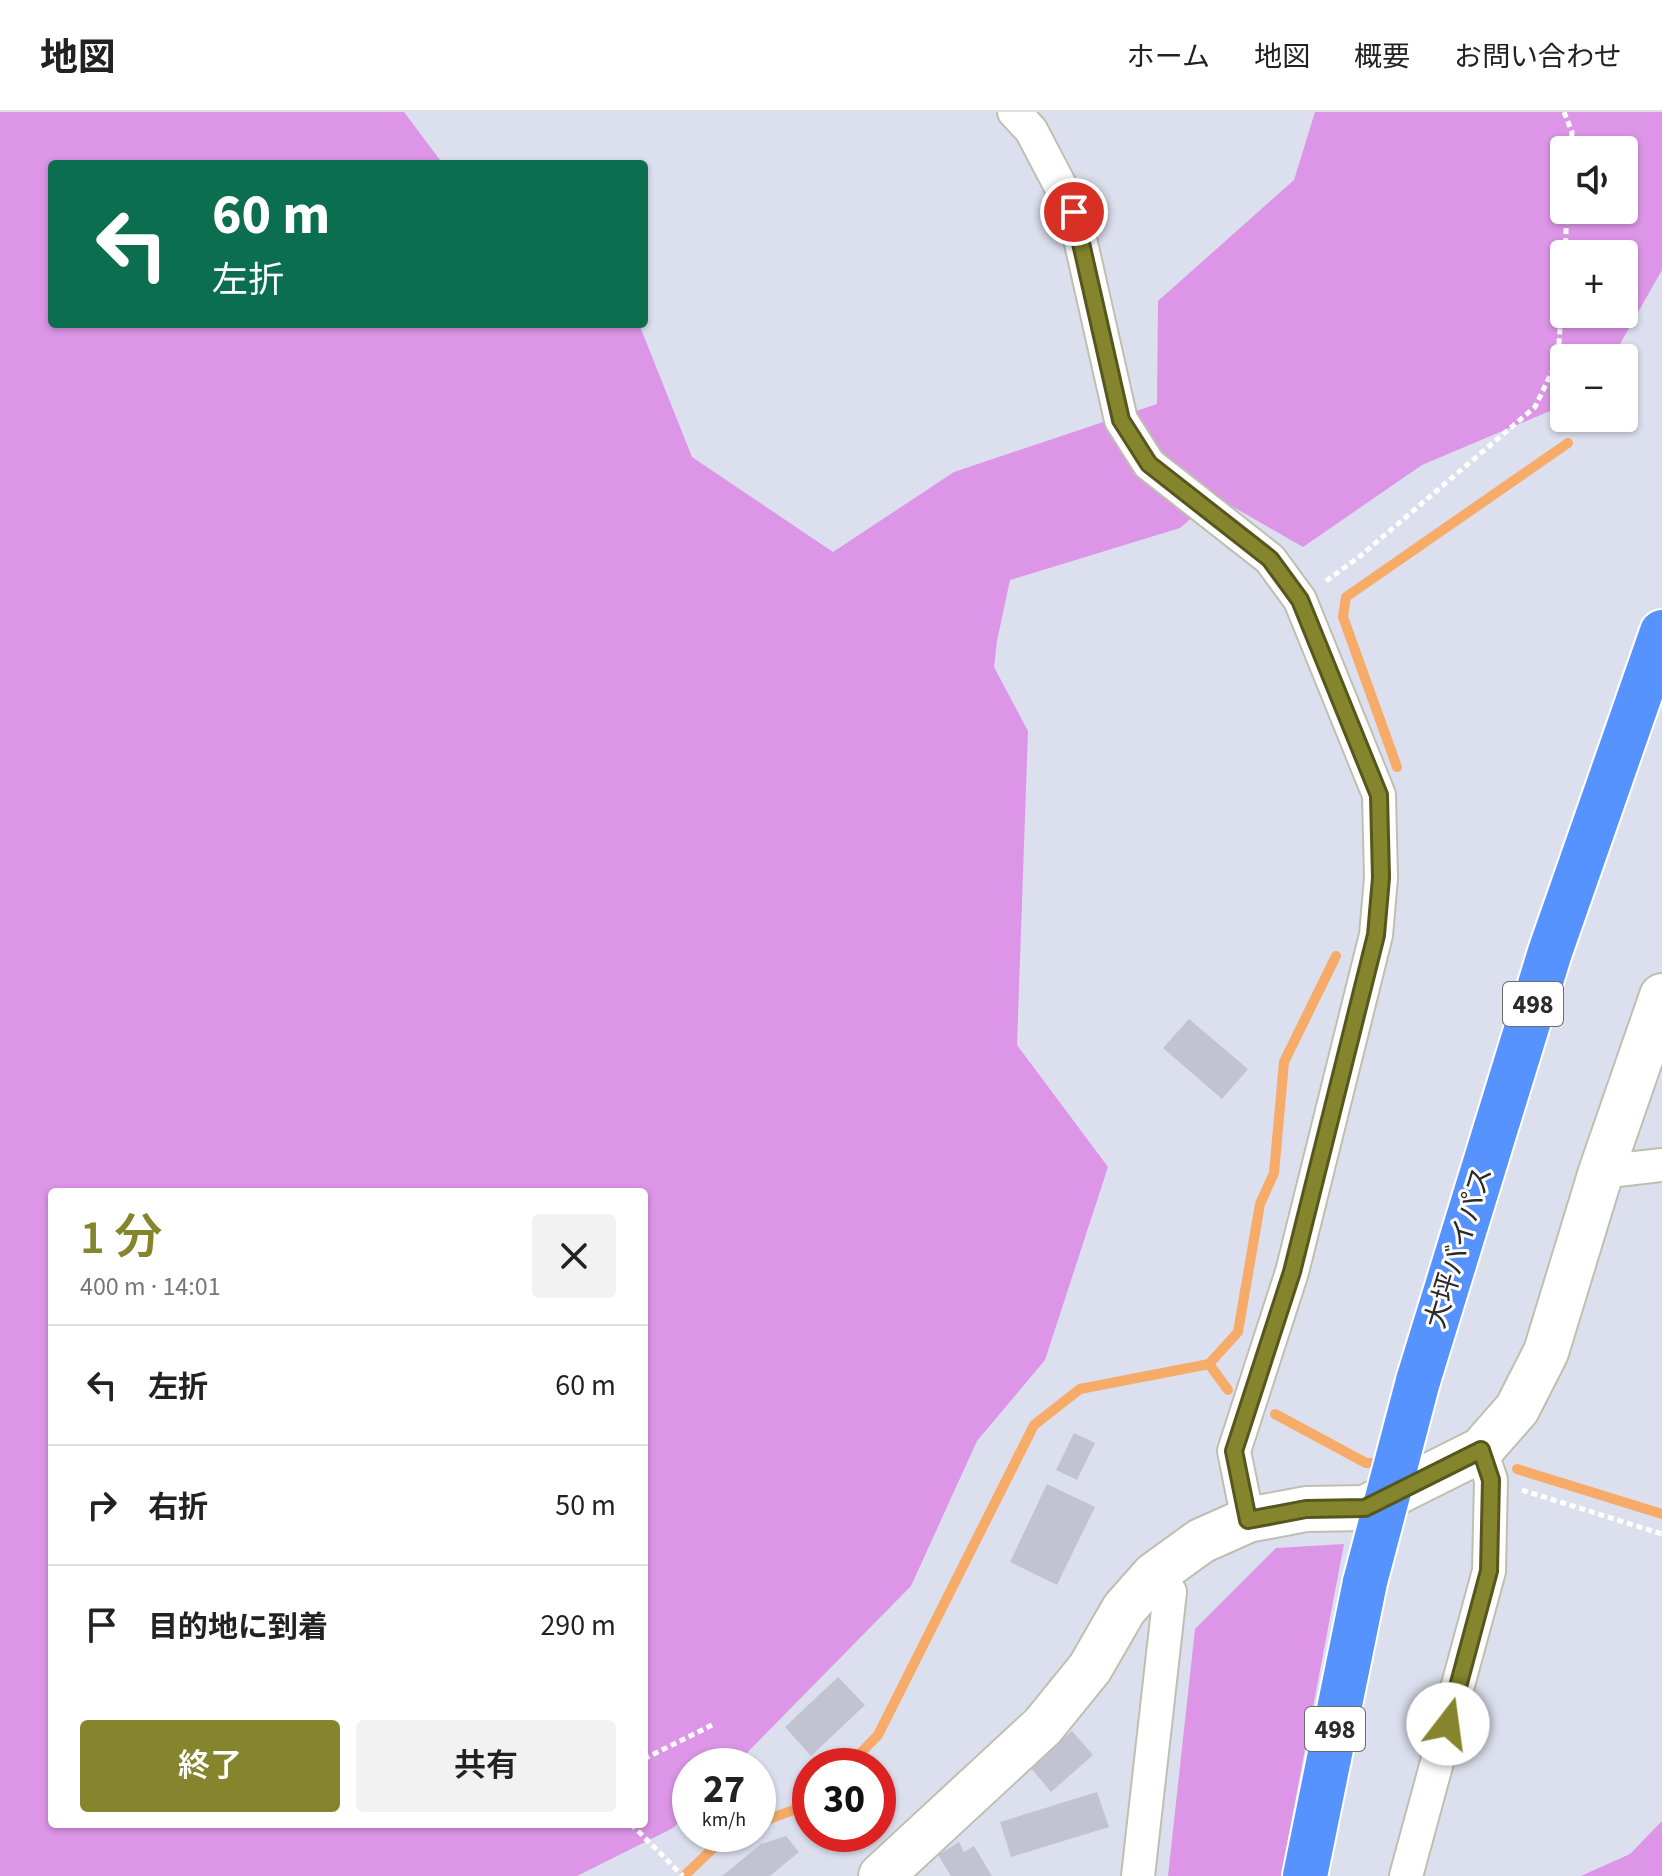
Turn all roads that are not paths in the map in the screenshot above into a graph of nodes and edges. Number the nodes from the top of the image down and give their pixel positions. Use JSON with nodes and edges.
{"nodes":[{"id":1,"x":1014,"y":112,"type":"edge"},
{"id":2,"x":1662,"y":632,"type":"edge"},
{"id":3,"x":1662,"y":996,"type":"edge"},
{"id":4,"x":1662,"y":1165,"type":"edge"},
{"id":5,"x":1601,"y":1172,"type":"junction"},
{"id":6,"x":1486,"y":1465,"type":"junction"},
{"id":7,"x":1248,"y":1520,"type":"junction"},
{"id":8,"x":1154,"y":1575,"type":"junction"},
{"id":9,"x":881,"y":1876,"type":"edge"},
{"id":10,"x":1138,"y":1876,"type":"edge"},
{"id":11,"x":1305,"y":1876,"type":"edge"},
{"id":12,"x":1406,"y":1876,"type":"edge"}],
"edges":[{"from":1,"to":7,"type":"street"},
{"from":2,"to":11,"type":"highway","name":"大坪バイパス","number":"498","bridge":true},
{"from":3,"to":5,"type":"street"},
{"from":4,"to":5,"type":"street"},
{"from":5,"to":6,"type":"street"},
{"from":6,"to":7,"type":"street"},
{"from":6,"to":12,"type":"street"},
{"from":7,"to":8,"type":"street"},
{"from":8,"to":9,"type":"street"},
{"from":8,"to":10,"type":"street"}]}
